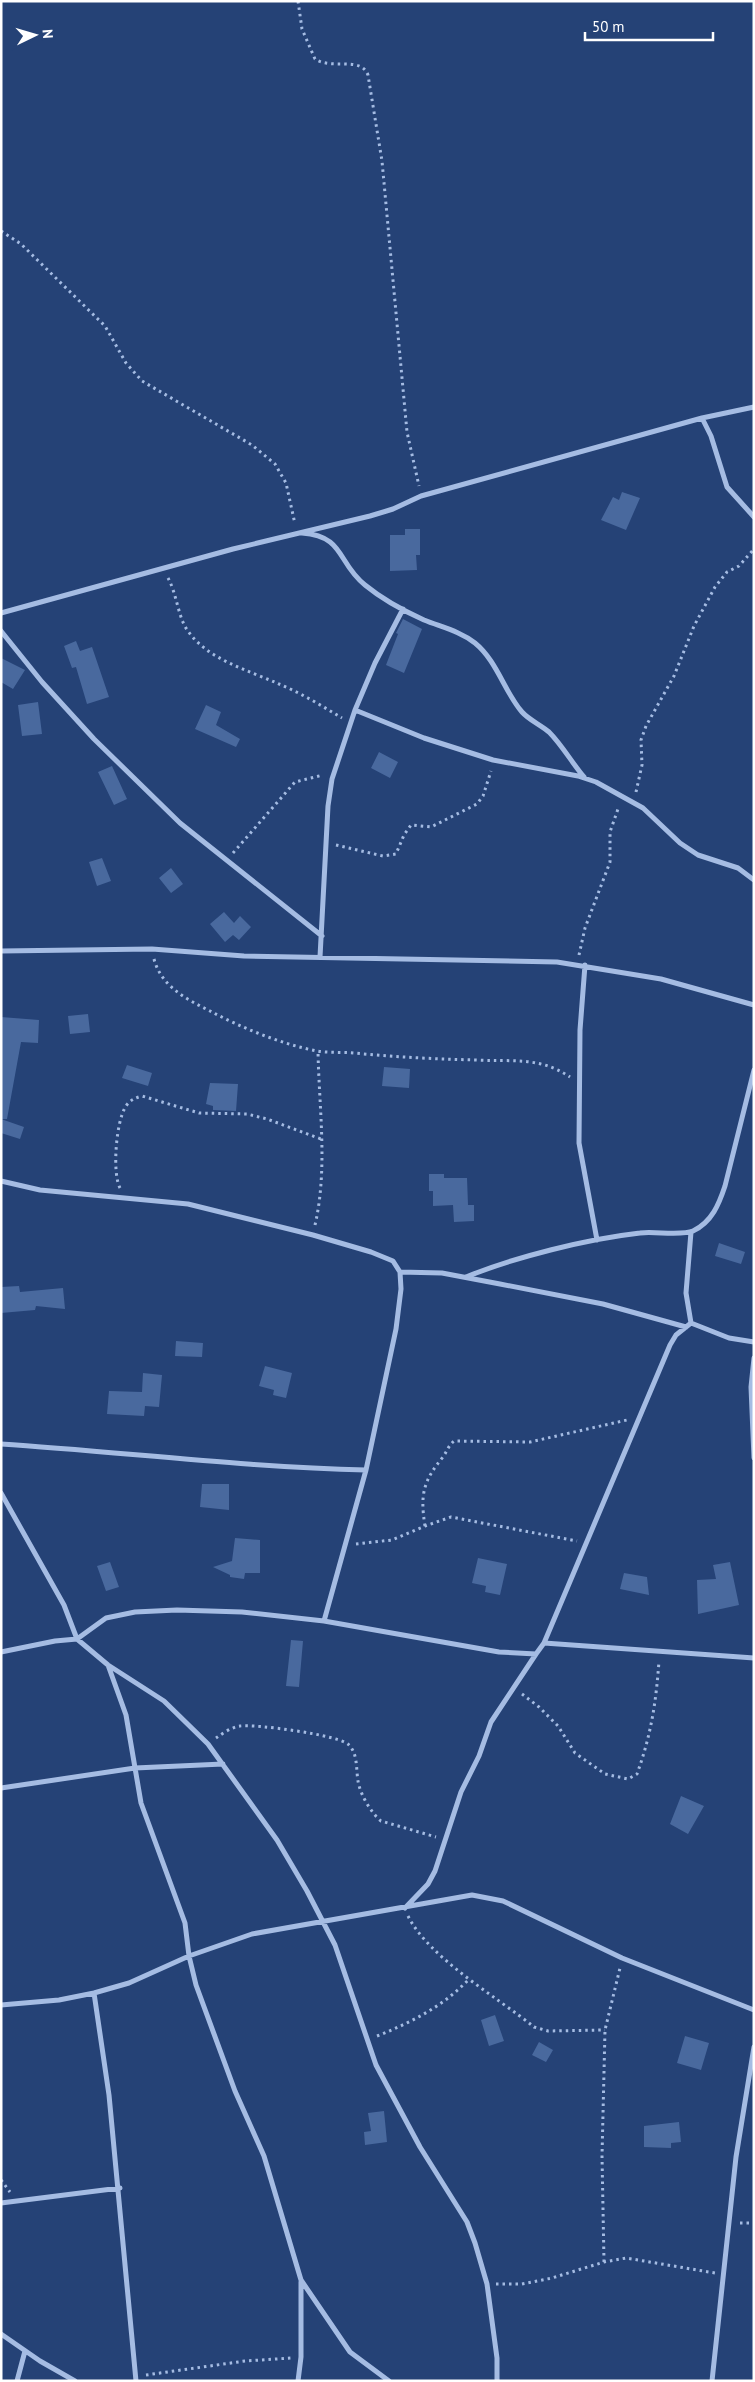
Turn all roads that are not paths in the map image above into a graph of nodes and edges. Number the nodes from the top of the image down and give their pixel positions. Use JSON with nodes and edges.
{"nodes":[{"id":1,"x":754,"y":407,"type":"edge"},
{"id":2,"x":702,"y":418,"type":"junction"},
{"id":3,"x":754,"y":517,"type":"edge"},
{"id":4,"x":297,"y":532,"type":"junction"},
{"id":5,"x":404,"y":609,"type":"junction"},
{"id":6,"x":1,"y":613,"type":"edge"},
{"id":7,"x":1,"y":631,"type":"edge"},
{"id":8,"x":355,"y":710,"type":"junction"},
{"id":9,"x":584,"y":777,"type":"junction"},
{"id":10,"x":754,"y":880,"type":"edge"},
{"id":11,"x":322,"y":936,"type":"junction"},
{"id":12,"x":1,"y":951,"type":"edge"},
{"id":13,"x":320,"y":956,"type":"junction"},
{"id":14,"x":585,"y":965,"type":"junction"},
{"id":15,"x":754,"y":1005,"type":"edge"},
{"id":16,"x":754,"y":1070,"type":"edge"},
{"id":17,"x":1,"y":1181,"type":"edge"},
{"id":18,"x":692,"y":1232,"type":"junction"},
{"id":19,"x":596,"y":1240,"type":"junction"},
{"id":20,"x":400,"y":1272,"type":"junction"},
{"id":21,"x":466,"y":1277,"type":"junction"},
{"id":22,"x":689,"y":1325,"type":"junction"},
{"id":23,"x":754,"y":1342,"type":"edge"},
{"id":24,"x":754,"y":1358,"type":"edge"},
{"id":25,"x":1,"y":1444,"type":"edge"},
{"id":26,"x":754,"y":1458,"type":"edge"},
{"id":27,"x":366,"y":1470,"type":"junction"},
{"id":28,"x":1,"y":1493,"type":"edge"},
{"id":29,"x":324,"y":1621,"type":"junction"},
{"id":30,"x":77,"y":1639,"type":"junction"},
{"id":31,"x":544,"y":1643,"type":"junction"},
{"id":32,"x":1,"y":1652,"type":"edge"},
{"id":33,"x":536,"y":1654,"type":"junction"},
{"id":34,"x":754,"y":1658,"type":"edge"},
{"id":35,"x":108,"y":1665,"type":"junction"},
{"id":36,"x":223,"y":1764,"type":"junction"},
{"id":37,"x":135,"y":1768,"type":"junction"},
{"id":38,"x":1,"y":1788,"type":"edge"},
{"id":39,"x":404,"y":1908,"type":"junction"},
{"id":40,"x":322,"y":1922,"type":"junction"},
{"id":41,"x":189,"y":1956,"type":"junction"},
{"id":42,"x":94,"y":1993,"type":"junction"},
{"id":43,"x":1,"y":2005,"type":"edge"},
{"id":44,"x":754,"y":2010,"type":"edge"},
{"id":45,"x":754,"y":2047,"type":"edge"},
{"id":46,"x":120,"y":2188,"type":"junction"},
{"id":47,"x":1,"y":2203,"type":"edge"},
{"id":48,"x":301,"y":2280,"type":"junction"},
{"id":49,"x":1,"y":2334,"type":"edge"},
{"id":50,"x":25,"y":2351,"type":"junction"},
{"id":51,"x":136,"y":2379,"type":"edge"},
{"id":52,"x":17,"y":2381,"type":"edge"},
{"id":53,"x":75,"y":2381,"type":"edge"},
{"id":54,"x":298,"y":2381,"type":"edge"},
{"id":55,"x":389,"y":2381,"type":"edge"},
{"id":56,"x":497,"y":2381,"type":"edge"},
{"id":57,"x":712,"y":2381,"type":"edge"}],
"edges":[{"from":1,"to":2,"type":"street"},
{"from":2,"to":3,"type":"street"},
{"from":2,"to":4,"type":"street"},
{"from":4,"to":5,"type":"street"},
{"from":4,"to":6,"type":"street"},
{"from":5,"to":8,"type":"street"},
{"from":5,"to":9,"type":"street"},
{"from":7,"to":11,"type":"street"},
{"from":8,"to":9,"type":"street"},
{"from":8,"to":11,"type":"street"},
{"from":9,"to":10,"type":"street"},
{"from":11,"to":13,"type":"street"},
{"from":12,"to":13,"type":"street"},
{"from":13,"to":14,"type":"street"},
{"from":14,"to":15,"type":"street"},
{"from":14,"to":19,"type":"street"},
{"from":16,"to":18,"type":"street"},
{"from":17,"to":20,"type":"street"},
{"from":18,"to":19,"type":"street"},
{"from":18,"to":22,"type":"street"},
{"from":19,"to":21,"type":"street"},
{"from":20,"to":21,"type":"street"},
{"from":20,"to":27,"type":"street"},
{"from":21,"to":22,"type":"street"},
{"from":22,"to":23,"type":"street"},
{"from":22,"to":31,"type":"street"},
{"from":24,"to":26,"type":"street"},
{"from":25,"to":27,"type":"street"},
{"from":27,"to":29,"type":"street"},
{"from":28,"to":30,"type":"street"},
{"from":29,"to":30,"type":"street"},
{"from":29,"to":33,"type":"street"},
{"from":30,"to":32,"type":"street"},
{"from":30,"to":35,"type":"street"},
{"from":31,"to":33,"type":"street"},
{"from":31,"to":34,"type":"street"},
{"from":33,"to":39,"type":"street"},
{"from":35,"to":36,"type":"street"},
{"from":35,"to":37,"type":"street"},
{"from":36,"to":37,"type":"street"},
{"from":36,"to":40,"type":"street"},
{"from":37,"to":38,"type":"street"},
{"from":37,"to":41,"type":"street"},
{"from":39,"to":40,"type":"street"},
{"from":39,"to":44,"type":"street"},
{"from":40,"to":41,"type":"street"},
{"from":40,"to":56,"type":"street"},
{"from":41,"to":42,"type":"street"},
{"from":41,"to":48,"type":"street"},
{"from":42,"to":43,"type":"street"},
{"from":42,"to":46,"type":"street"},
{"from":45,"to":57,"type":"street"},
{"from":46,"to":47,"type":"street"},
{"from":46,"to":51,"type":"street"},
{"from":48,"to":54,"type":"street"},
{"from":48,"to":55,"type":"street"},
{"from":49,"to":50,"type":"street"},
{"from":50,"to":52,"type":"street"},
{"from":50,"to":53,"type":"street"}]}
